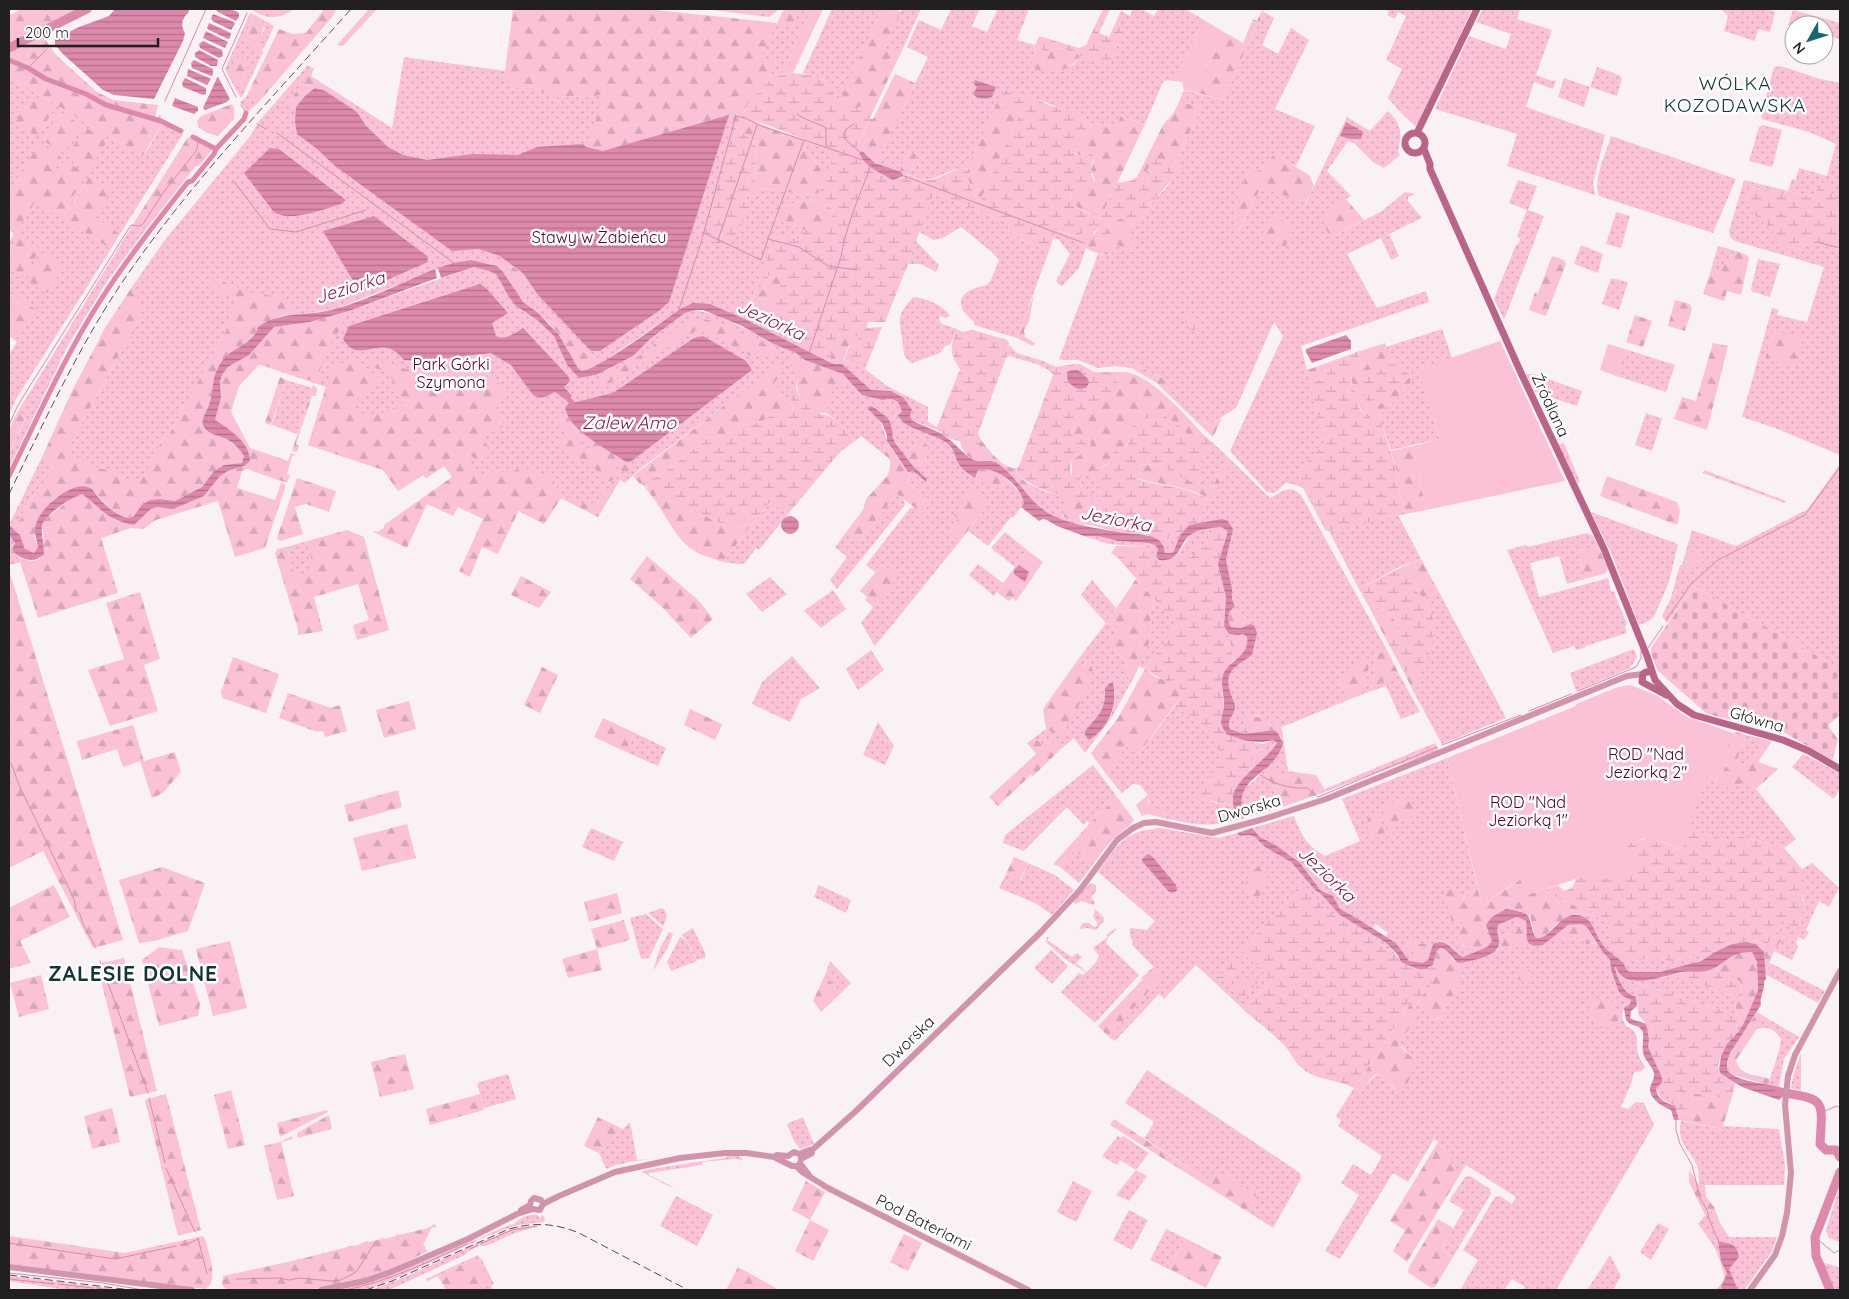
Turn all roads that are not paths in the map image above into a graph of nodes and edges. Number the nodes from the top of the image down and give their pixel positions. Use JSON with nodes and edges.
{"nodes":[{"id":1,"x":1477,"y":9,"type":"edge"},
{"id":2,"x":1420,"y":135,"type":"junction"},
{"id":3,"x":1421,"y":151,"type":"junction"},
{"id":4,"x":1645,"y":674,"type":"junction"},
{"id":5,"x":1652,"y":682,"type":"junction"},
{"id":6,"x":1840,"y":769,"type":"edge"},
{"id":7,"x":1840,"y":971,"type":"edge"},
{"id":8,"x":788,"y":1159,"type":"junction"},
{"id":9,"x":799,"y":1160,"type":"junction"},
{"id":10,"x":542,"y":1202,"type":"junction"},
{"id":11,"x":532,"y":1207,"type":"junction"},
{"id":12,"x":9,"y":1267,"type":"edge"},
{"id":13,"x":192,"y":1290,"type":"edge"},
{"id":14,"x":321,"y":1290,"type":"edge"},
{"id":15,"x":1028,"y":1290,"type":"edge"},
{"id":16,"x":1750,"y":1290,"type":"edge"}],
"edges":[{"from":1,"to":2,"type":"main road"},
{"from":2,"to":3,"type":"main road"},
{"from":2,"to":3,"type":"main road"},
{"from":3,"to":4,"type":"main road","name":"Źródlana"},
{"from":4,"to":5,"type":"main road","name":"Źródlana"},
{"from":4,"to":5,"type":"main road"},
{"from":4,"to":9,"type":"street","name":"Dworska"},
{"from":5,"to":6,"type":"main road","name":"Główna"},
{"from":7,"to":16,"type":"street"},
{"from":8,"to":9,"type":"street"},
{"from":8,"to":9,"type":"street"},
{"from":8,"to":10,"type":"street"},
{"from":9,"to":15,"type":"street","name":"Pod Bateriami"},
{"from":10,"to":11,"type":"street"},
{"from":10,"to":11,"type":"street"},
{"from":11,"to":14,"type":"street"},
{"from":12,"to":13,"type":"street"}]}
